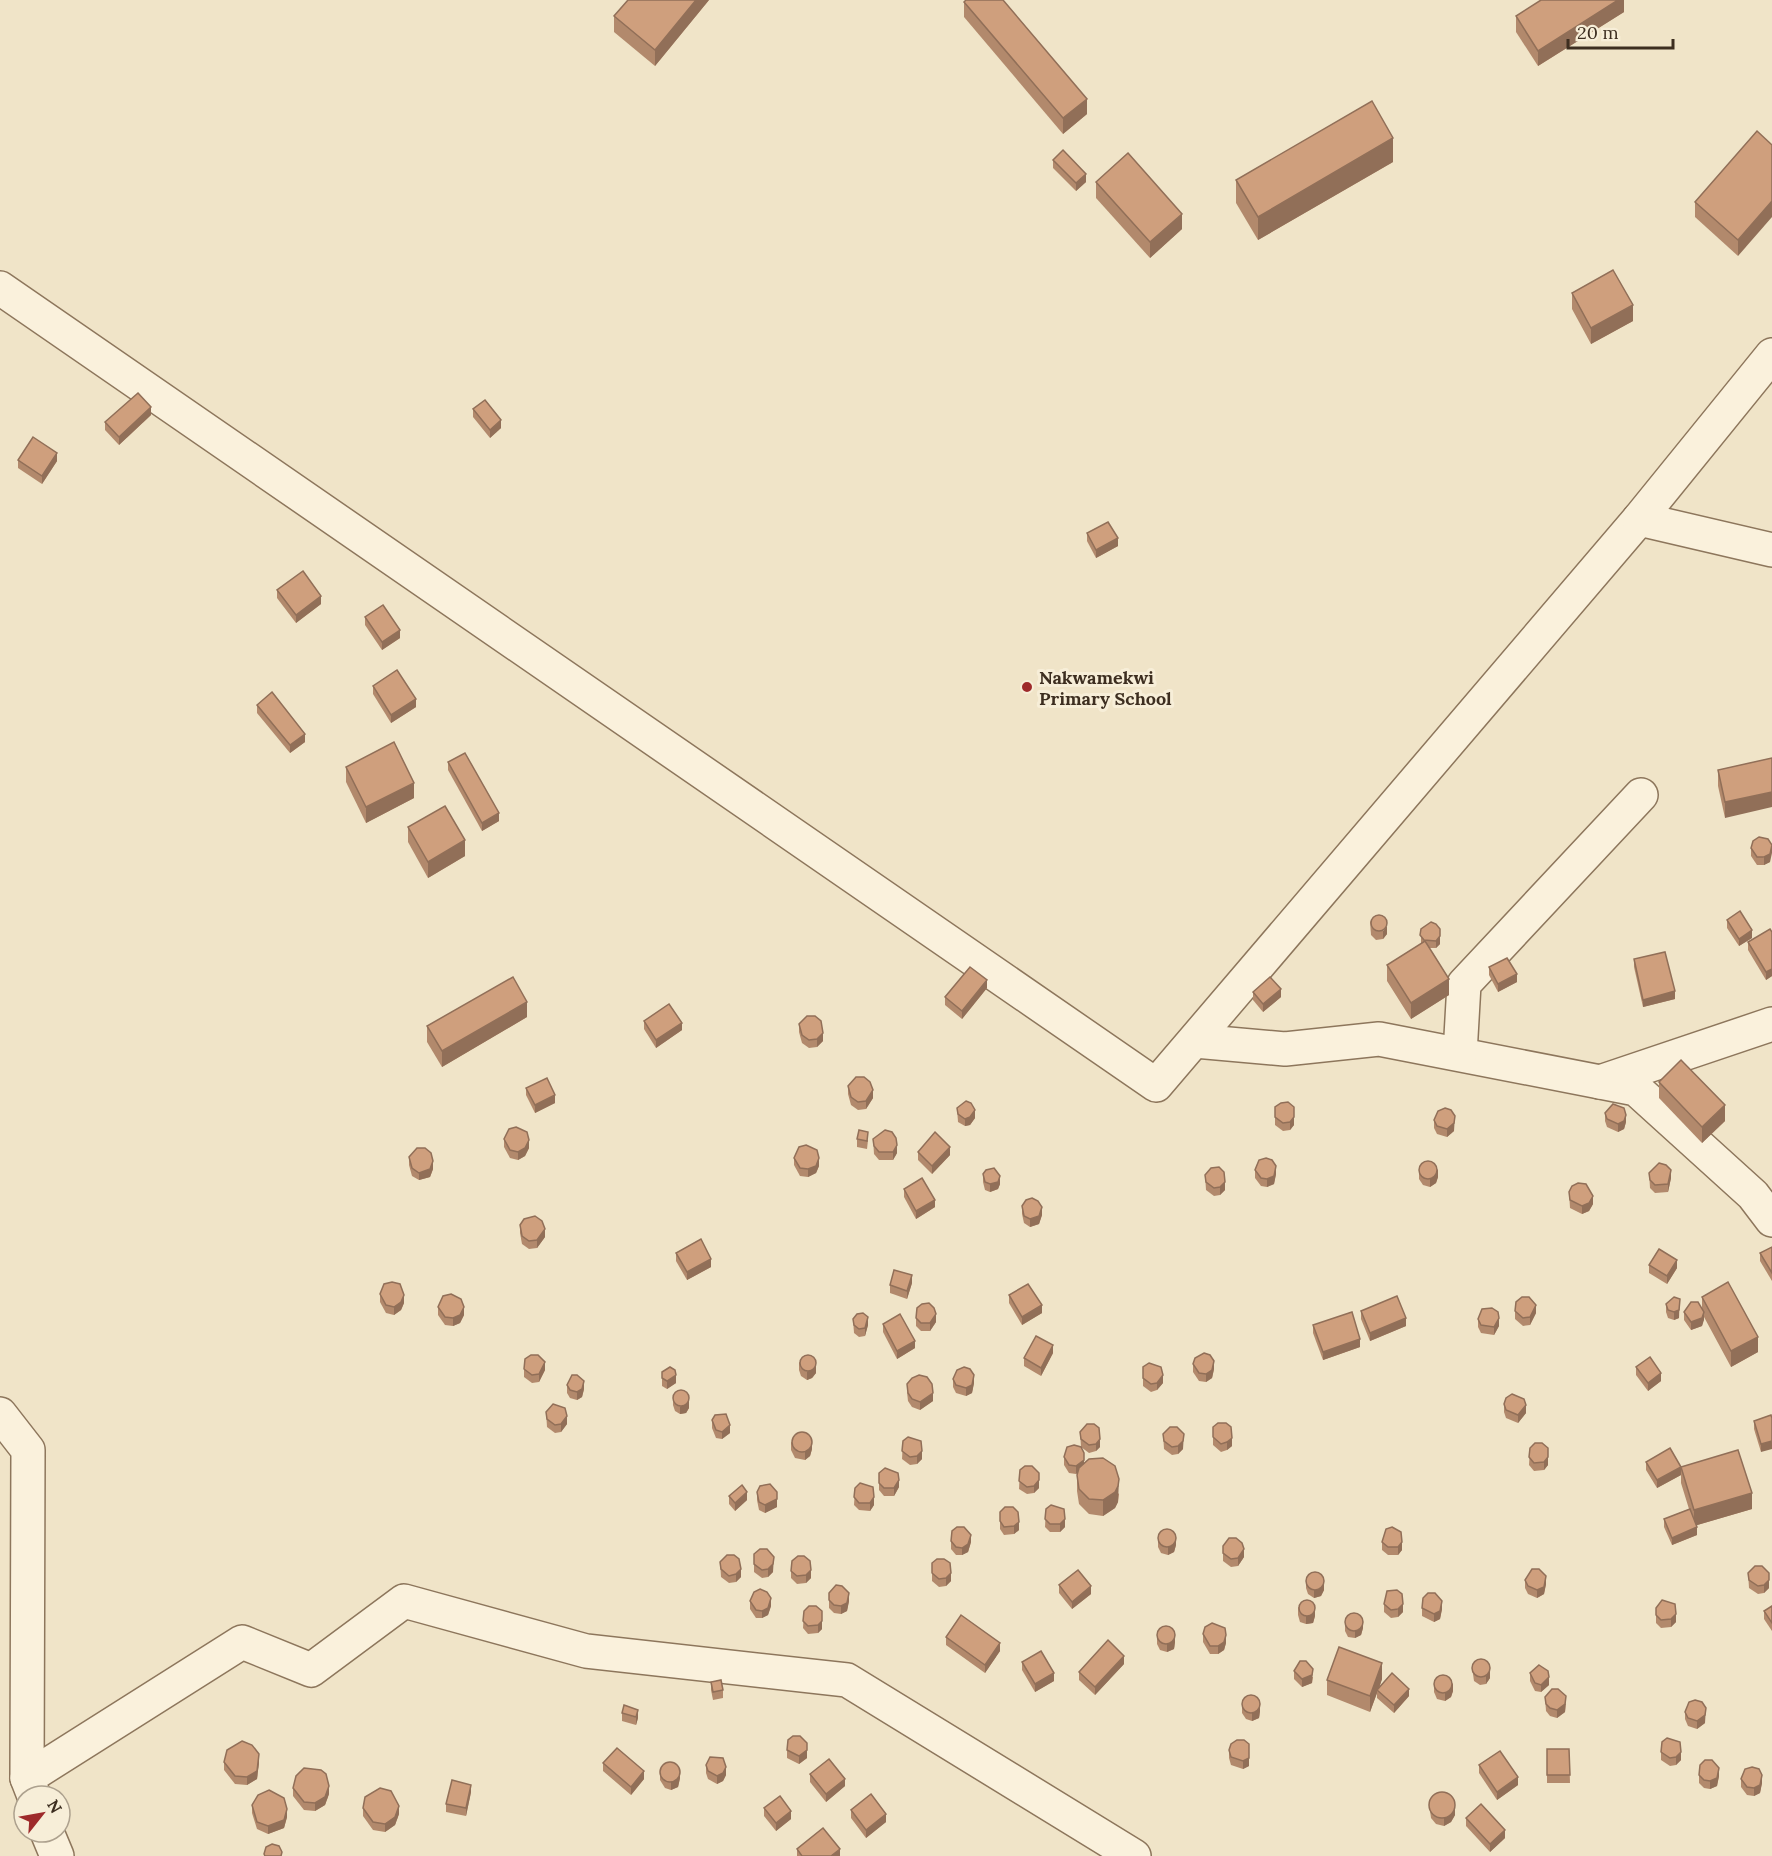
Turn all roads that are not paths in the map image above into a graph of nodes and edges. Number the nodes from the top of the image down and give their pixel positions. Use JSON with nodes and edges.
{"nodes":[{"id":1,"x":0,"y":288,"type":"edge"},
{"id":2,"x":1772,"y":356,"type":"edge"},
{"id":3,"x":1639,"y":519,"type":"junction"},
{"id":4,"x":1772,"y":550,"type":"edge"},
{"id":5,"x":1641,"y":795,"type":"dead end"},
{"id":6,"x":1772,"y":1024,"type":"edge"},
{"id":7,"x":1195,"y":1041,"type":"junction"},
{"id":8,"x":1460,"y":1054,"type":"junction"},
{"id":9,"x":1600,"y":1082,"type":"junction"},
{"id":10,"x":1766,"y":1202,"type":"edge"},
{"id":11,"x":0,"y":1414,"type":"edge"},
{"id":12,"x":31,"y":1784,"type":"edge"},
{"id":13,"x":35,"y":1784,"type":"edge"},
{"id":14,"x":1134,"y":1856,"type":"edge"}],
"edges":[{"from":1,"to":7,"type":"street"},
{"from":2,"to":3,"type":"street"},
{"from":3,"to":4,"type":"street"},
{"from":3,"to":7,"type":"street"},
{"from":5,"to":8,"type":"street"},
{"from":6,"to":9,"type":"street"},
{"from":7,"to":8,"type":"street"},
{"from":8,"to":9,"type":"street"},
{"from":9,"to":10,"type":"street"},
{"from":11,"to":12,"type":"street"},
{"from":13,"to":14,"type":"street"}]}
